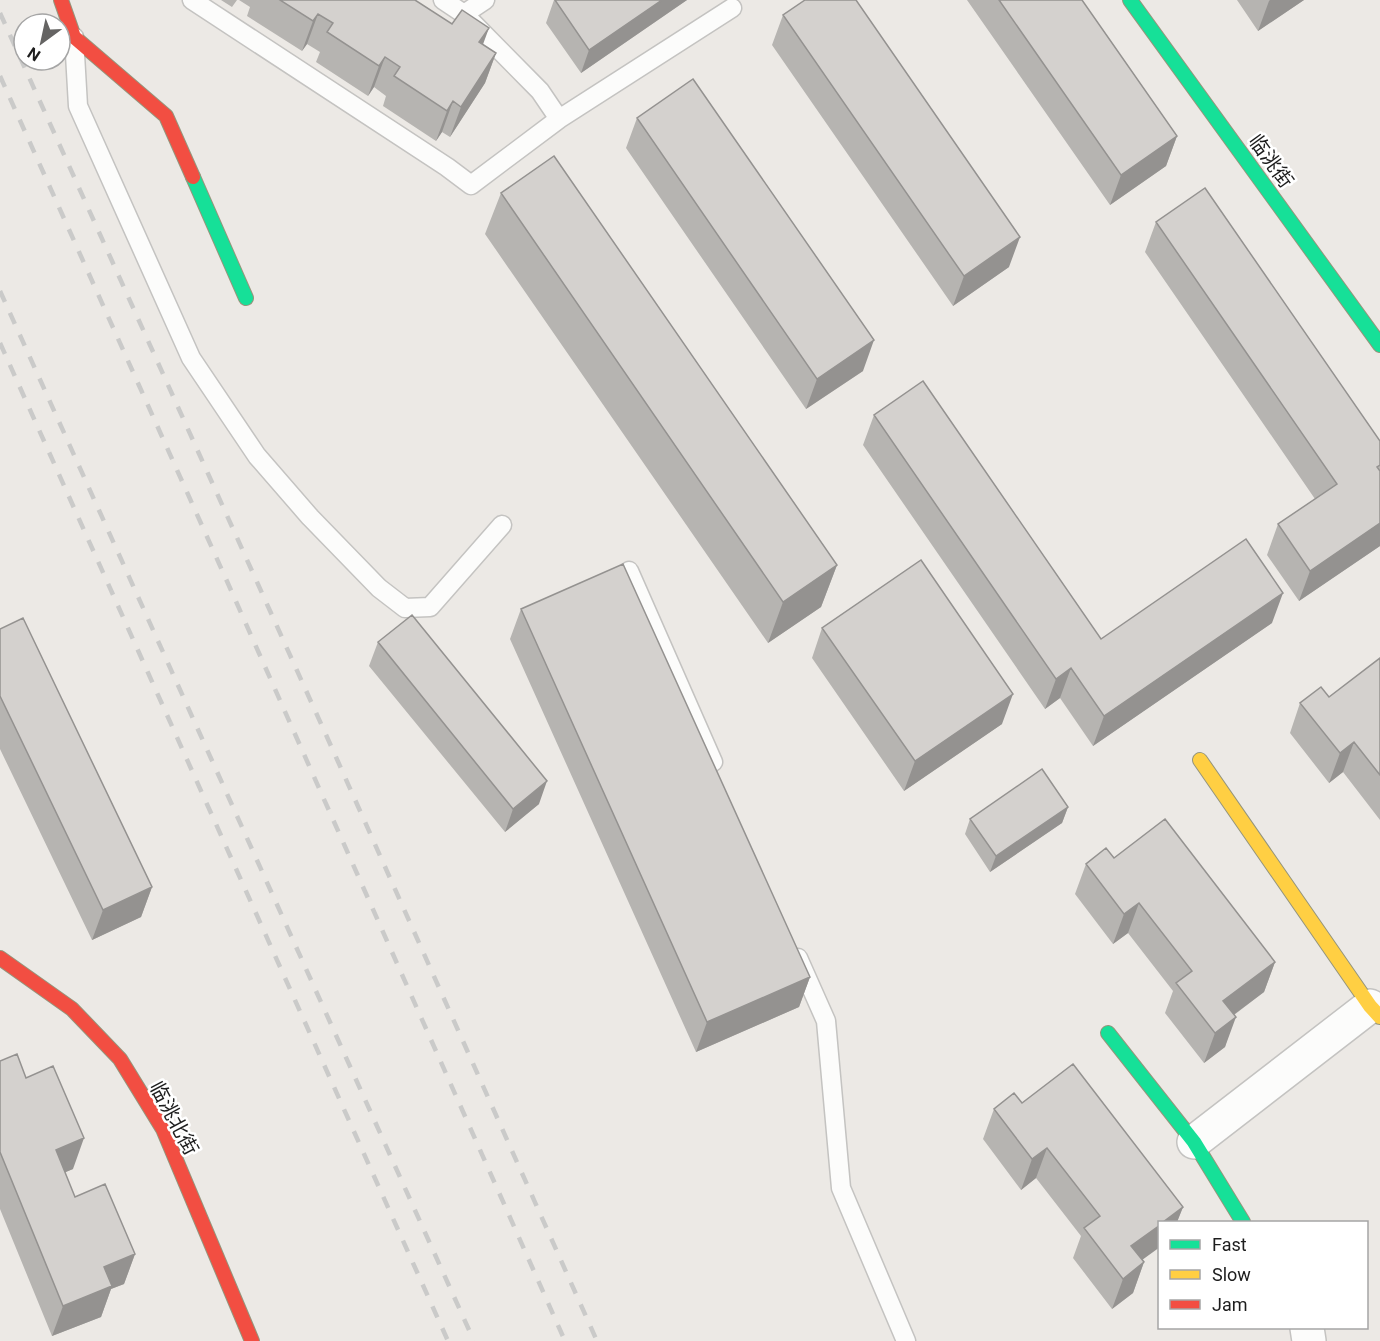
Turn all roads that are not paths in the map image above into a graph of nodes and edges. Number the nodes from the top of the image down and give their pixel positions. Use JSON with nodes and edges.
{"nodes":[{"id":1,"x":61,"y":0,"type":"edge"},
{"id":2,"x":192,"y":0,"type":"edge"},
{"id":3,"x":443,"y":0,"type":"edge"},
{"id":4,"x":485,"y":0,"type":"edge"},
{"id":5,"x":1130,"y":0,"type":"edge"},
{"id":6,"x":732,"y":8,"type":"dead end"},
{"id":7,"x":464,"y":14,"type":"junction"},
{"id":8,"x":74,"y":37,"type":"junction"},
{"id":9,"x":560,"y":119,"type":"junction"},
{"id":10,"x":246,"y":298,"type":"dead end"},
{"id":11,"x":1380,"y":345,"type":"edge"},
{"id":12,"x":502,"y":525,"type":"dead end"},
{"id":13,"x":629,"y":572,"type":"edge"},
{"id":14,"x":1200,"y":760,"type":"dead end"},
{"id":15,"x":720,"y":780,"type":"edge"},
{"id":16,"x":792,"y":944,"type":"edge"},
{"id":17,"x":0,"y":958,"type":"edge"},
{"id":18,"x":1375,"y":1012,"type":"edge"},
{"id":19,"x":1108,"y":1033,"type":"dead end"},
{"id":20,"x":1194,"y":1142,"type":"junction"},
{"id":21,"x":1242,"y":1221,"type":"edge"},
{"id":22,"x":252,"y":1341,"type":"edge"},
{"id":23,"x":906,"y":1341,"type":"edge"}],
"edges":[{"from":1,"to":8,"type":"street"},
{"from":2,"to":9,"type":"lane"},
{"from":3,"to":7,"type":"lane"},
{"from":4,"to":7,"type":"lane"},
{"from":5,"to":11,"type":"street","name":"临洮街"},
{"from":6,"to":9,"type":"lane"},
{"from":7,"to":9,"type":"lane"},
{"from":8,"to":10,"type":"street"},
{"from":8,"to":12,"type":"lane"},
{"from":13,"to":15,"type":"lane"},
{"from":14,"to":18,"type":"street"},
{"from":16,"to":23,"type":"lane"},
{"from":17,"to":22,"type":"street","name":"临洮北街"},
{"from":18,"to":20,"type":"street"},
{"from":19,"to":20,"type":"street"},
{"from":20,"to":21,"type":"street"}]}
